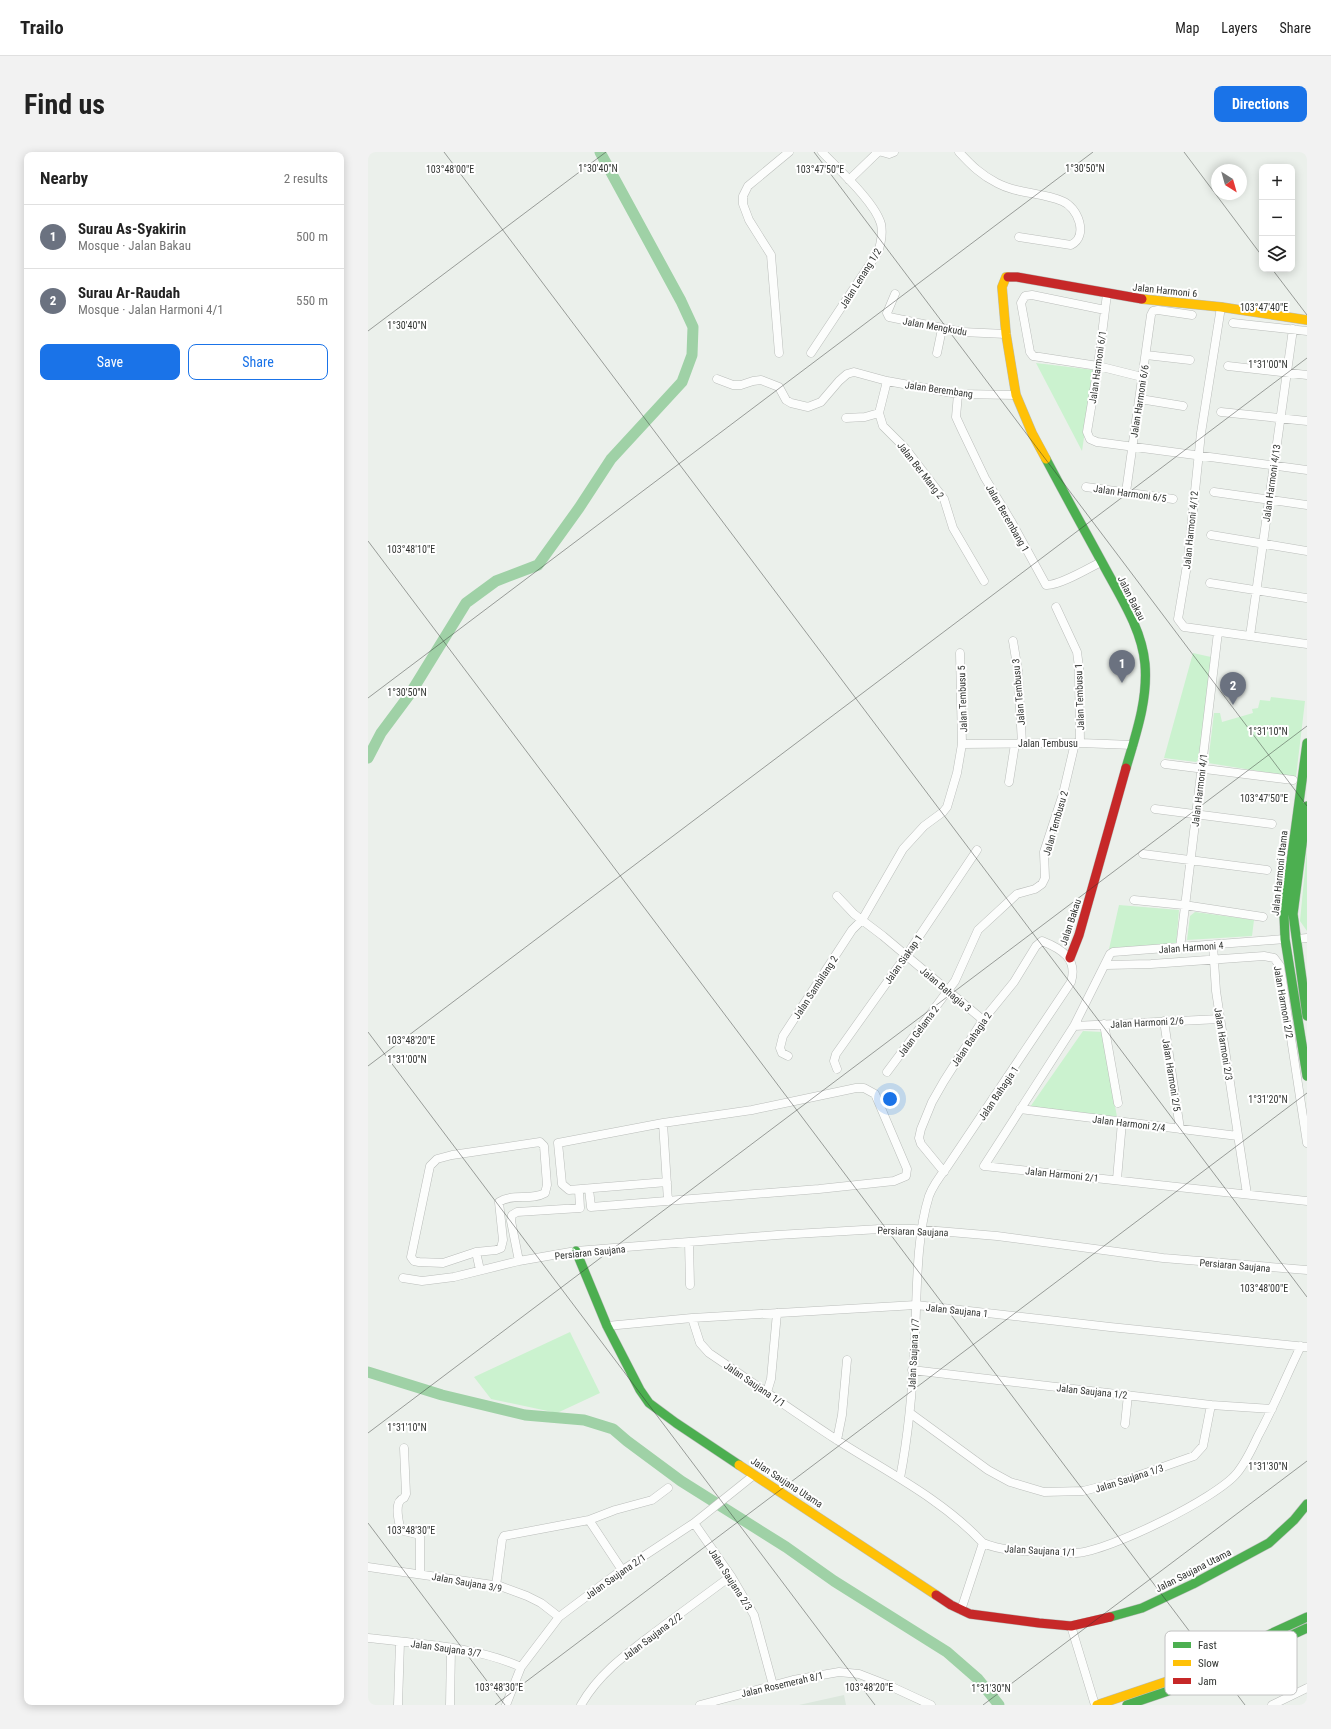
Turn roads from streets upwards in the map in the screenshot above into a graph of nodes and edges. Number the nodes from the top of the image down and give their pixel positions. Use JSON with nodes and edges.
{"nodes":[{"id":1,"x":788,"y":152,"type":"edge"},
{"id":2,"x":822,"y":152,"type":"edge"},
{"id":3,"x":878,"y":152,"type":"edge"},
{"id":4,"x":882,"y":152,"type":"edge"},
{"id":5,"x":894,"y":152,"type":"edge"},
{"id":6,"x":959,"y":152,"type":"edge"},
{"id":7,"x":849,"y":180,"type":"junction"},
{"id":8,"x":1019,"y":237,"type":"dead end"},
{"id":9,"x":1022,"y":278,"type":"joint"},
{"id":10,"x":895,"y":294,"type":"dead end"},
{"id":11,"x":1107,"y":294,"type":"junction"},
{"id":12,"x":1221,"y":307,"type":"junction"},
{"id":13,"x":1105,"y":310,"type":"junction"},
{"id":14,"x":1192,"y":315,"type":"dead end"},
{"id":15,"x":1307,"y":320,"type":"edge"},
{"id":16,"x":1234,"y":322,"type":"dead end"},
{"id":17,"x":942,"y":329,"type":"junction"},
{"id":18,"x":1293,"y":329,"type":"junction"},
{"id":19,"x":1307,"y":331,"type":"edge"},
{"id":20,"x":1006,"y":334,"type":"junction"},
{"id":21,"x":779,"y":353,"type":"dead end"},
{"id":22,"x":937,"y":353,"type":"dead end"},
{"id":23,"x":811,"y":354,"type":"dead end"},
{"id":24,"x":1146,"y":355,"type":"junction"},
{"id":25,"x":1190,"y":360,"type":"dead end"},
{"id":26,"x":1098,"y":366,"type":"junction"},
{"id":27,"x":1228,"y":366,"type":"dead end"},
{"id":28,"x":1287,"y":373,"type":"junction"},
{"id":29,"x":1307,"y":375,"type":"edge"},
{"id":30,"x":1142,"y":377,"type":"junction"},
{"id":31,"x":717,"y":379,"type":"dead end"},
{"id":32,"x":892,"y":382,"type":"junction"},
{"id":33,"x":958,"y":394,"type":"junction"},
{"id":34,"x":1016,"y":396,"type":"junction"},
{"id":35,"x":1140,"y":399,"type":"junction"},
{"id":36,"x":1183,"y":406,"type":"dead end"},
{"id":37,"x":1221,"y":412,"type":"dead end"},
{"id":38,"x":879,"y":413,"type":"junction"},
{"id":39,"x":846,"y":418,"type":"dead end"},
{"id":40,"x":1280,"y":418,"type":"junction"},
{"id":41,"x":1307,"y":421,"type":"edge"},
{"id":42,"x":1132,"y":446,"type":"junction"},
{"id":43,"x":1198,"y":456,"type":"junction"},
{"id":44,"x":1274,"y":466,"type":"junction"},
{"id":45,"x":1307,"y":470,"type":"edge"},
{"id":46,"x":1086,"y":488,"type":"dead end"},
{"id":47,"x":1126,"y":492,"type":"junction"},
{"id":48,"x":1214,"y":492,"type":"dead end"},
{"id":49,"x":1173,"y":499,"type":"dead end"},
{"id":50,"x":1269,"y":499,"type":"junction"},
{"id":51,"x":1307,"y":504,"type":"edge"},
{"id":52,"x":1211,"y":535,"type":"dead end"},
{"id":53,"x":1263,"y":545,"type":"junction"},
{"id":54,"x":1307,"y":551,"type":"edge"},
{"id":55,"x":1102,"y":563,"type":"junction"},
{"id":56,"x":984,"y":581,"type":"dead end"},
{"id":57,"x":1210,"y":583,"type":"dead end"},
{"id":58,"x":1256,"y":591,"type":"junction"},
{"id":59,"x":1306,"y":598,"type":"dead end"},
{"id":60,"x":1056,"y":607,"type":"dead end"},
{"id":61,"x":1218,"y":632,"type":"junction"},
{"id":62,"x":1250,"y":636,"type":"junction"},
{"id":63,"x":1013,"y":641,"type":"dead end"},
{"id":64,"x":1307,"y":644,"type":"edge"},
{"id":65,"x":960,"y":653,"type":"dead end"},
{"id":66,"x":963,"y":740,"type":"junction"},
{"id":67,"x":1020,"y":741,"type":"junction"},
{"id":68,"x":1079,"y":741,"type":"junction"},
{"id":69,"x":1307,"y":743,"type":"edge"},
{"id":70,"x":1133,"y":745,"type":"junction"},
{"id":71,"x":1165,"y":764,"type":"dead end"},
{"id":72,"x":1202,"y":769,"type":"junction"},
{"id":73,"x":1294,"y":780,"type":"dead end"},
{"id":74,"x":1009,"y":782,"type":"dead end"},
{"id":75,"x":1303,"y":799,"type":"edge"},
{"id":76,"x":1307,"y":806,"type":"edge"},
{"id":77,"x":1155,"y":809,"type":"dead end"},
{"id":78,"x":1196,"y":814,"type":"junction"},
{"id":79,"x":1272,"y":824,"type":"dead end"},
{"id":80,"x":977,"y":850,"type":"dead end"},
{"id":81,"x":1143,"y":854,"type":"dead end"},
{"id":82,"x":1190,"y":859,"type":"junction"},
{"id":83,"x":1267,"y":870,"type":"dead end"},
{"id":84,"x":1025,"y":892,"type":"joint"},
{"id":85,"x":837,"y":896,"type":"dead end"},
{"id":86,"x":1134,"y":900,"type":"dead end"},
{"id":87,"x":1184,"y":905,"type":"junction"},
{"id":88,"x":865,"y":915,"type":"junction"},
{"id":89,"x":1263,"y":917,"type":"dead end"},
{"id":90,"x":1307,"y":938,"type":"edge"},
{"id":91,"x":1285,"y":939,"type":"junction"},
{"id":92,"x":1297,"y":939,"type":"junction"},
{"id":93,"x":1212,"y":945,"type":"junction"},
{"id":94,"x":1180,"y":948,"type":"junction"},
{"id":95,"x":906,"y":955,"type":"junction"},
{"id":96,"x":1070,"y":958,"type":"junction"},
{"id":97,"x":1213,"y":961,"type":"junction"},
{"id":98,"x":1106,"y":965,"type":"junction"},
{"id":99,"x":948,"y":991,"type":"junction"},
{"id":100,"x":1307,"y":1016,"type":"edge"},
{"id":101,"x":1220,"y":1019,"type":"junction"},
{"id":102,"x":983,"y":1020,"type":"junction"},
{"id":103,"x":1164,"y":1021,"type":"junction"},
{"id":104,"x":1104,"y":1024,"type":"junction"},
{"id":105,"x":1074,"y":1026,"type":"junction"},
{"id":106,"x":788,"y":1056,"type":"dead end"},
{"id":107,"x":837,"y":1070,"type":"dead end"},
{"id":108,"x":887,"y":1072,"type":"dead end"},
{"id":109,"x":1307,"y":1076,"type":"edge"},
{"id":110,"x":1118,"y":1103,"type":"dead end"},
{"id":111,"x":1020,"y":1109,"type":"junction"},
{"id":112,"x":1122,"y":1122,"type":"junction"},
{"id":113,"x":663,"y":1123,"type":"junction"},
{"id":114,"x":1180,"y":1129,"type":"junction"},
{"id":115,"x":1238,"y":1136,"type":"junction"},
{"id":116,"x":1307,"y":1143,"type":"edge"},
{"id":117,"x":944,"y":1172,"type":"junction"},
{"id":118,"x":1117,"y":1179,"type":"junction"},
{"id":119,"x":667,"y":1182,"type":"junction"},
{"id":120,"x":590,"y":1189,"type":"junction"},
{"id":121,"x":579,"y":1190,"type":"junction"},
{"id":122,"x":1247,"y":1194,"type":"junction"},
{"id":123,"x":668,"y":1201,"type":"junction"},
{"id":124,"x":1307,"y":1201,"type":"edge"},
{"id":125,"x":922,"y":1229,"type":"junction"},
{"id":126,"x":688,"y":1242,"type":"junction"},
{"id":127,"x":476,"y":1252,"type":"junction"},
{"id":128,"x":576,"y":1252,"type":"junction"},
{"id":129,"x":519,"y":1261,"type":"junction"},
{"id":130,"x":480,"y":1270,"type":"junction"},
{"id":131,"x":1307,"y":1270,"type":"edge"},
{"id":132,"x":403,"y":1278,"type":"dead end"},
{"id":133,"x":690,"y":1285,"type":"dead end"},
{"id":134,"x":916,"y":1305,"type":"junction"},
{"id":135,"x":777,"y":1313,"type":"junction"},
{"id":136,"x":693,"y":1323,"type":"junction"},
{"id":137,"x":611,"y":1326,"type":"junction"},
{"id":138,"x":1304,"y":1346,"type":"edge"},
{"id":139,"x":847,"y":1360,"type":"dead end"},
{"id":140,"x":912,"y":1370,"type":"junction"},
{"id":141,"x":767,"y":1392,"type":"junction"},
{"id":142,"x":1128,"y":1395,"type":"junction"},
{"id":143,"x":1210,"y":1405,"type":"junction"},
{"id":144,"x":1272,"y":1409,"type":"junction"},
{"id":145,"x":910,"y":1413,"type":"junction"},
{"id":146,"x":1125,"y":1424,"type":"dead end"},
{"id":147,"x":838,"y":1440,"type":"junction"},
{"id":148,"x":404,"y":1448,"type":"dead end"},
{"id":149,"x":754,"y":1475,"type":"junction"},
{"id":150,"x":900,"y":1478,"type":"junction"},
{"id":151,"x":668,"y":1488,"type":"dead end"},
{"id":152,"x":1306,"y":1509,"type":"edge"},
{"id":153,"x":589,"y":1520,"type":"junction"},
{"id":154,"x":694,"y":1523,"type":"junction"},
{"id":155,"x":983,"y":1543,"type":"junction"},
{"id":156,"x":368,"y":1566,"type":"edge"},
{"id":157,"x":622,"y":1570,"type":"junction"},
{"id":158,"x":420,"y":1574,"type":"junction"},
{"id":159,"x":731,"y":1576,"type":"junction"},
{"id":160,"x":496,"y":1586,"type":"junction"},
{"id":161,"x":961,"y":1610,"type":"junction"},
{"id":162,"x":559,"y":1617,"type":"junction"},
{"id":163,"x":1307,"y":1617,"type":"edge"},
{"id":164,"x":1071,"y":1626,"type":"junction"},
{"id":165,"x":1307,"y":1628,"type":"edge"},
{"id":166,"x":1277,"y":1631,"type":"edge"},
{"id":167,"x":1297,"y":1633,"type":"edge"},
{"id":168,"x":368,"y":1638,"type":"edge"},
{"id":169,"x":400,"y":1642,"type":"junction"},
{"id":170,"x":451,"y":1648,"type":"junction"},
{"id":171,"x":521,"y":1667,"type":"junction"},
{"id":172,"x":1165,"y":1682,"type":"edge"},
{"id":173,"x":773,"y":1685,"type":"junction"},
{"id":174,"x":1307,"y":1688,"type":"edge"},
{"id":175,"x":1165,"y":1692,"type":"edge"},
{"id":176,"x":1297,"y":1693,"type":"edge"},
{"id":177,"x":1293,"y":1695,"type":"edge"},
{"id":178,"x":398,"y":1705,"type":"edge"},
{"id":179,"x":450,"y":1705,"type":"edge"},
{"id":180,"x":506,"y":1705,"type":"edge"},
{"id":181,"x":581,"y":1705,"type":"edge"},
{"id":182,"x":700,"y":1705,"type":"edge"},
{"id":183,"x":931,"y":1705,"type":"edge"},
{"id":184,"x":1096,"y":1705,"type":"edge"},
{"id":185,"x":1127,"y":1705,"type":"edge"},
{"id":186,"x":1272,"y":1705,"type":"edge"}],
"edges":[{"from":1,"to":21,"type":"street"},
{"from":2,"to":7,"type":"street","name":"Jalan Lenang 1/2"},
{"from":3,"to":7,"type":"street"},
{"from":4,"to":5,"type":"street"},
{"from":6,"to":8,"type":"street"},
{"from":7,"to":23,"type":"street","name":"Jalan Lenang 1/2"},
{"from":9,"to":11,"type":"street","name":"Jalan Harmoni 6"},
{"from":9,"to":20,"type":"street","name":"Jalan Bakau"},
{"from":10,"to":17,"type":"street","name":"Jalan Mengkudu"},
{"from":11,"to":12,"type":"street","name":"Jalan Harmoni 6"},
{"from":11,"to":13,"type":"street","name":"Jalan Harmoni 6/1"},
{"from":12,"to":15,"type":"street","name":"Jalan Harmoni 6"},
{"from":12,"to":43,"type":"street","name":"Jalan Harmoni 4/12"},
{"from":13,"to":26,"type":"street","name":"Jalan Harmoni 6/1"},
{"from":13,"to":26,"type":"street"},
{"from":14,"to":24,"type":"street","name":"Jalan Harmoni 6/6"},
{"from":16,"to":18,"type":"street"},
{"from":17,"to":20,"type":"street","name":"Jalan Mengkudu"},
{"from":17,"to":22,"type":"street"},
{"from":18,"to":19,"type":"street"},
{"from":18,"to":28,"type":"street","name":"Jalan Harmoni 4/13"},
{"from":20,"to":34,"type":"street","name":"Jalan Bakau"},
{"from":24,"to":25,"type":"street"},
{"from":24,"to":30,"type":"street","name":"Jalan Harmoni 6/6"},
{"from":26,"to":30,"type":"street"},
{"from":26,"to":42,"type":"street","name":"Jalan Harmoni 6/1"},
{"from":27,"to":28,"type":"street"},
{"from":28,"to":29,"type":"street"},
{"from":28,"to":40,"type":"street","name":"Jalan Harmoni 4/13"},
{"from":30,"to":35,"type":"street","name":"Jalan Harmoni 6/6"},
{"from":31,"to":32,"type":"street","name":"Jalan Berembang"},
{"from":32,"to":33,"type":"street","name":"Jalan Berembang"},
{"from":32,"to":38,"type":"street"},
{"from":33,"to":34,"type":"street","name":"Jalan Berembang"},
{"from":33,"to":55,"type":"street","name":"Jalan Berembang 1"},
{"from":34,"to":55,"type":"street","name":"Jalan Bakau"},
{"from":35,"to":36,"type":"street"},
{"from":35,"to":42,"type":"street","name":"Jalan Harmoni 6/6"},
{"from":37,"to":40,"type":"street"},
{"from":38,"to":39,"type":"street"},
{"from":38,"to":56,"type":"street","name":"Jalan Ber Mang 2"},
{"from":40,"to":41,"type":"street"},
{"from":40,"to":44,"type":"street","name":"Jalan Harmoni 4/13"},
{"from":42,"to":43,"type":"street"},
{"from":42,"to":47,"type":"street","name":"Jalan Harmoni 6/6"},
{"from":43,"to":44,"type":"street"},
{"from":43,"to":61,"type":"street","name":"Jalan Harmoni 4/12"},
{"from":44,"to":45,"type":"street"},
{"from":44,"to":50,"type":"street","name":"Jalan Harmoni 4/13"},
{"from":46,"to":47,"type":"street","name":"Jalan Harmoni 6/5"},
{"from":47,"to":49,"type":"street","name":"Jalan Harmoni 6/5"},
{"from":48,"to":50,"type":"street"},
{"from":50,"to":51,"type":"street"},
{"from":50,"to":53,"type":"street","name":"Jalan Harmoni 4/13"},
{"from":52,"to":53,"type":"street"},
{"from":53,"to":54,"type":"street"},
{"from":53,"to":58,"type":"street","name":"Jalan Harmoni 4/13"},
{"from":55,"to":70,"type":"street","name":"Jalan Bakau"},
{"from":57,"to":58,"type":"street"},
{"from":58,"to":59,"type":"street"},
{"from":58,"to":62,"type":"street","name":"Jalan Harmoni 4/13"},
{"from":60,"to":68,"type":"street","name":"Jalan Tembusu 1"},
{"from":61,"to":62,"type":"street","name":"Jalan Harmoni 4/12"},
{"from":61,"to":72,"type":"street","name":"Jalan Harmoni 4/1"},
{"from":62,"to":64,"type":"street","name":"Jalan Harmoni 4/12"},
{"from":63,"to":67,"type":"street","name":"Jalan Tembusu 3"},
{"from":65,"to":66,"type":"street","name":"Jalan Tembusu 5"},
{"from":66,"to":67,"type":"street","name":"Jalan Tembusu"},
{"from":66,"to":88,"type":"street","name":"Jalan Tembusu 5"},
{"from":67,"to":68,"type":"street","name":"Jalan Tembusu"},
{"from":67,"to":74,"type":"street","name":"Jalan Tembusu 3"},
{"from":68,"to":70,"type":"street","name":"Jalan Tembusu"},
{"from":68,"to":84,"type":"street","name":"Jalan Tembusu 2"},
{"from":69,"to":75,"type":"street","name":"Jalan Harmoni Utama"},
{"from":70,"to":96,"type":"street","name":"Jalan Bakau"},
{"from":71,"to":72,"type":"street"},
{"from":72,"to":73,"type":"street"},
{"from":72,"to":78,"type":"street","name":"Jalan Harmoni 4/1"},
{"from":75,"to":91,"type":"street","name":"Jalan Harmoni Utama"},
{"from":76,"to":92,"type":"street","name":"Jalan Harmoni Utama"},
{"from":77,"to":78,"type":"street"},
{"from":78,"to":79,"type":"street"},
{"from":78,"to":82,"type":"street","name":"Jalan Harmoni 4/1"},
{"from":80,"to":95,"type":"street","name":"Jalan Siakap 1"},
{"from":81,"to":82,"type":"street"},
{"from":82,"to":83,"type":"street"},
{"from":82,"to":87,"type":"street","name":"Jalan Harmoni 4/1"},
{"from":84,"to":99,"type":"street","name":"Jalan Gelama 2"},
{"from":85,"to":88,"type":"street","name":"Jalan Bahagia 3"},
{"from":86,"to":87,"type":"street"},
{"from":87,"to":89,"type":"street"},
{"from":87,"to":94,"type":"street","name":"Jalan Harmoni 4/1"},
{"from":88,"to":95,"type":"street","name":"Jalan Bahagia 3"},
{"from":88,"to":106,"type":"street","name":"Jalan Sambilang 2"},
{"from":90,"to":92,"type":"street"},
{"from":91,"to":93,"type":"street","name":"Jalan Harmoni 4"},
{"from":91,"to":109,"type":"street","name":"Jalan Harmoni Utama"},
{"from":92,"to":100,"type":"street","name":"Jalan Harmoni Utama"},
{"from":93,"to":94,"type":"street","name":"Jalan Harmoni 4"},
{"from":93,"to":97,"type":"street","name":"Jalan Harmoni 2/3"},
{"from":94,"to":98,"type":"street","name":"Jalan Harmoni 4"},
{"from":95,"to":99,"type":"street","name":"Jalan Bahagia 3"},
{"from":95,"to":107,"type":"street","name":"Jalan Siakap 1"},
{"from":96,"to":102,"type":"street","name":"Jalan Bahagia 2"},
{"from":96,"to":117,"type":"street","name":"Jalan Bahagia 1"},
{"from":97,"to":98,"type":"street","name":"Jalan Harmoni 2/2"},
{"from":97,"to":101,"type":"street","name":"Jalan Harmoni 2/3"},
{"from":97,"to":116,"type":"street","name":"Jalan Harmoni 2/2"},
{"from":98,"to":105,"type":"street","name":"Jalan Harmoni 2/1"},
{"from":99,"to":102,"type":"street","name":"Jalan Bahagia 3"},
{"from":99,"to":108,"type":"street","name":"Jalan Gelama 2"},
{"from":101,"to":103,"type":"street","name":"Jalan Harmoni 2/6"},
{"from":101,"to":115,"type":"street","name":"Jalan Harmoni 2/3"},
{"from":102,"to":117,"type":"street","name":"Jalan Bahagia 2"},
{"from":103,"to":104,"type":"street","name":"Jalan Harmoni 2/6"},
{"from":103,"to":114,"type":"street","name":"Jalan Harmoni 2/5"},
{"from":104,"to":105,"type":"street","name":"Jalan Harmoni 2/6"},
{"from":104,"to":110,"type":"street"},
{"from":105,"to":111,"type":"street","name":"Jalan Harmoni 2/1"},
{"from":111,"to":112,"type":"street","name":"Jalan Harmoni 2/4"},
{"from":111,"to":118,"type":"street","name":"Jalan Harmoni 2/1"},
{"from":112,"to":114,"type":"street","name":"Jalan Harmoni 2/4"},
{"from":112,"to":118,"type":"street"},
{"from":113,"to":119,"type":"street"},
{"from":113,"to":121,"type":"street"},
{"from":113,"to":123,"type":"street"},
{"from":114,"to":115,"type":"street","name":"Jalan Harmoni 2/4"},
{"from":115,"to":122,"type":"street","name":"Jalan Harmoni 2/3"},
{"from":117,"to":125,"type":"street","name":"Jalan Bahagia 1"},
{"from":118,"to":122,"type":"street","name":"Jalan Harmoni 2/1"},
{"from":119,"to":120,"type":"street"},
{"from":119,"to":123,"type":"street"},
{"from":120,"to":121,"type":"street"},
{"from":120,"to":123,"type":"street"},
{"from":121,"to":129,"type":"street"},
{"from":122,"to":124,"type":"street","name":"Jalan Harmoni 2/1"},
{"from":125,"to":126,"type":"street","name":"Persiaran Saujana"},
{"from":125,"to":131,"type":"street","name":"Persiaran Saujana"},
{"from":125,"to":134,"type":"street","name":"Jalan Saujana 1/7"},
{"from":126,"to":128,"type":"street","name":"Persiaran Saujana"},
{"from":126,"to":133,"type":"street"},
{"from":127,"to":127,"type":"street"},
{"from":127,"to":130,"type":"street"},
{"from":128,"to":129,"type":"street","name":"Persiaran Saujana"},
{"from":128,"to":137,"type":"street","name":"Jalan Saujana Utama"},
{"from":129,"to":130,"type":"street","name":"Persiaran Saujana"},
{"from":130,"to":132,"type":"street","name":"Persiaran Saujana"},
{"from":134,"to":135,"type":"street","name":"Jalan Saujana 1"},
{"from":134,"to":138,"type":"street","name":"Jalan Saujana 1"},
{"from":134,"to":140,"type":"street","name":"Jalan Saujana 1/7"},
{"from":135,"to":136,"type":"street","name":"Jalan Saujana 1"},
{"from":135,"to":141,"type":"street"},
{"from":136,"to":137,"type":"street","name":"Jalan Saujana 1"},
{"from":136,"to":141,"type":"street","name":"Jalan Saujana 1/1"},
{"from":137,"to":149,"type":"street","name":"Jalan Saujana Utama"},
{"from":138,"to":144,"type":"street","name":"Jalan Saujana 1/1"},
{"from":139,"to":147,"type":"street"},
{"from":140,"to":142,"type":"street","name":"Jalan Saujana 1/2"},
{"from":140,"to":145,"type":"street","name":"Jalan Saujana 1/7"},
{"from":141,"to":147,"type":"street","name":"Jalan Saujana 1/1"},
{"from":142,"to":143,"type":"street","name":"Jalan Saujana 1/2"},
{"from":142,"to":146,"type":"street"},
{"from":143,"to":144,"type":"street","name":"Jalan Saujana 1/2"},
{"from":143,"to":145,"type":"street","name":"Jalan Saujana 1/3"},
{"from":144,"to":155,"type":"street","name":"Jalan Saujana 1/1"},
{"from":145,"to":150,"type":"street","name":"Jalan Saujana 1/7"},
{"from":147,"to":150,"type":"street","name":"Jalan Saujana 1/1"},
{"from":148,"to":158,"type":"street"},
{"from":149,"to":154,"type":"street","name":"Jalan Saujana 2/1"},
{"from":149,"to":161,"type":"street","name":"Jalan Saujana Utama"},
{"from":150,"to":155,"type":"street","name":"Jalan Saujana 1/1"},
{"from":151,"to":153,"type":"street"},
{"from":152,"to":164,"type":"street","name":"Jalan Saujana Utama"},
{"from":153,"to":157,"type":"street"},
{"from":153,"to":160,"type":"street"},
{"from":154,"to":157,"type":"street","name":"Jalan Saujana 2/1"},
{"from":154,"to":159,"type":"street","name":"Jalan Saujana 2/3"},
{"from":155,"to":161,"type":"street"},
{"from":156,"to":158,"type":"street","name":"Jalan Saujana 3/9"},
{"from":157,"to":162,"type":"street","name":"Jalan Saujana 2/1"},
{"from":158,"to":160,"type":"street","name":"Jalan Saujana 3/9"},
{"from":159,"to":173,"type":"street","name":"Jalan Saujana 2/3"},
{"from":159,"to":181,"type":"street","name":"Jalan Saujana 2/2"},
{"from":160,"to":162,"type":"street","name":"Jalan Saujana 3/9"},
{"from":161,"to":164,"type":"street","name":"Jalan Saujana Utama"},
{"from":162,"to":171,"type":"street","name":"Jalan Saujana 2/1"},
{"from":163,"to":166,"type":"street"},
{"from":164,"to":184,"type":"street"},
{"from":165,"to":167,"type":"street"},
{"from":168,"to":169,"type":"street","name":"Jalan Saujana 3/7"},
{"from":169,"to":170,"type":"street","name":"Jalan Saujana 3/7"},
{"from":169,"to":178,"type":"street"},
{"from":170,"to":171,"type":"street","name":"Jalan Saujana 3/7"},
{"from":170,"to":179,"type":"street"},
{"from":171,"to":180,"type":"street","name":"Jalan Saujana 2/1"},
{"from":172,"to":184,"type":"street"},
{"from":173,"to":182,"type":"street","name":"Jalan Rosemerah 8/1"},
{"from":173,"to":183,"type":"street","name":"Jalan Rosemerah 8/1"},
{"from":174,"to":176,"type":"street"},
{"from":175,"to":185,"type":"street"},
{"from":177,"to":186,"type":"street"}]}
